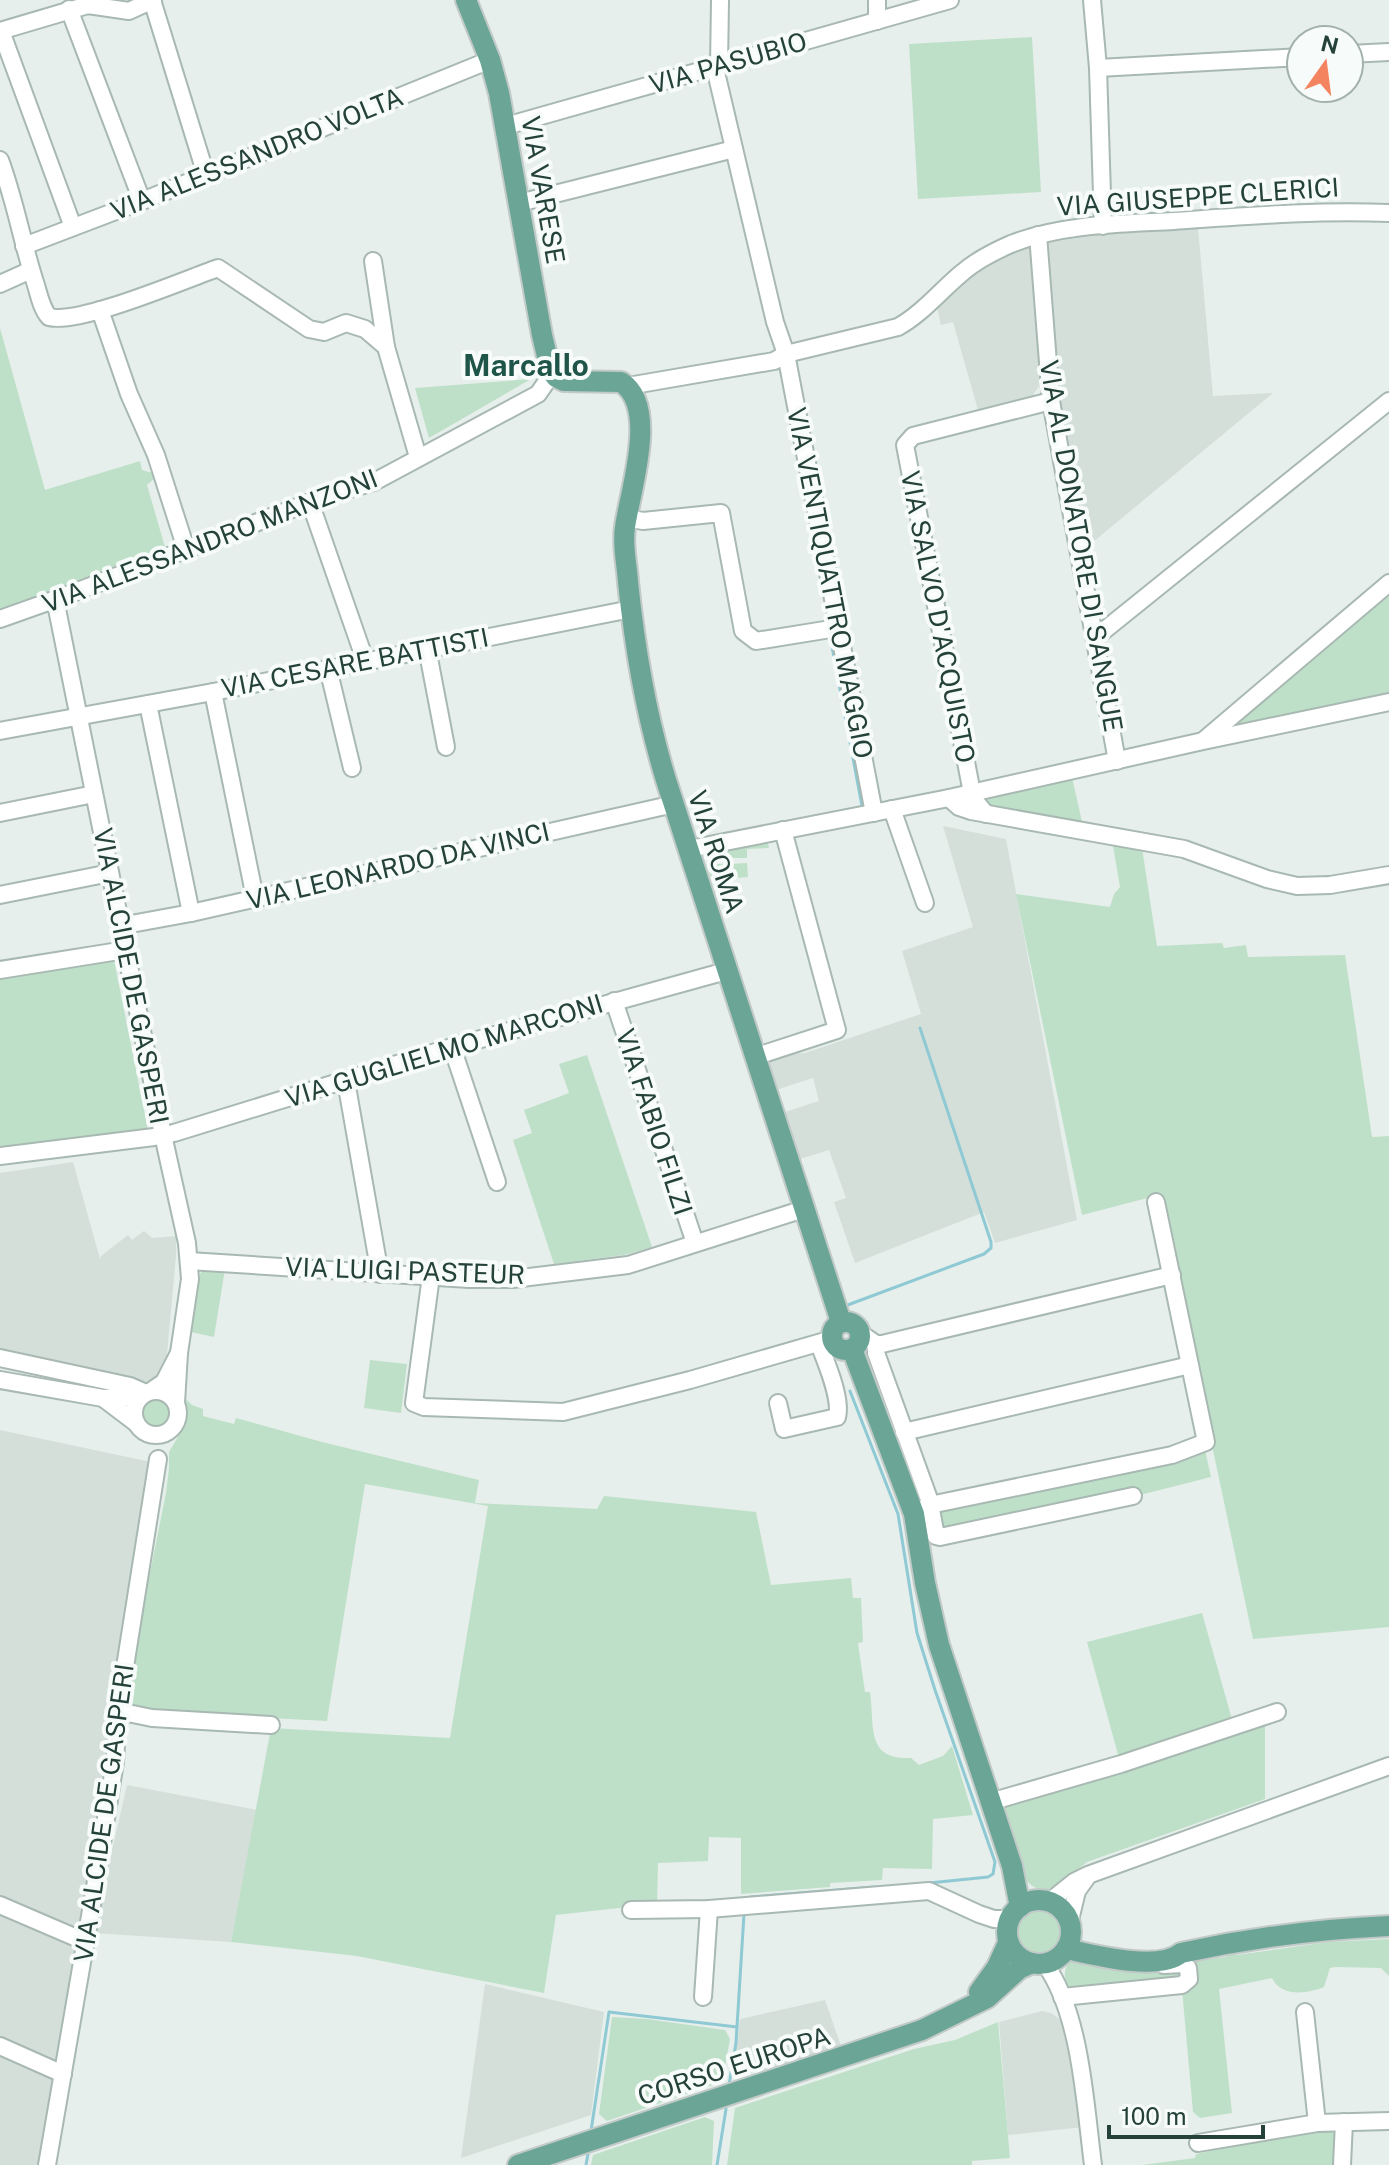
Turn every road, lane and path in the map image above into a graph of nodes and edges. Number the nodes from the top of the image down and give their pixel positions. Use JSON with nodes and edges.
{"nodes":[{"id":1,"x":153,"y":0,"type":"edge"},
{"id":2,"x":466,"y":0,"type":"edge"},
{"id":3,"x":720,"y":0,"type":"edge"},
{"id":4,"x":877,"y":0,"type":"edge"},
{"id":5,"x":950,"y":0,"type":"edge"},
{"id":6,"x":1092,"y":0,"type":"edge"},
{"id":7,"x":127,"y":5,"type":"edge"},
{"id":8,"x":69,"y":9,"type":"junction"},
{"id":9,"x":877,"y":21,"type":"junction"},
{"id":10,"x":0,"y":31,"type":"edge"},
{"id":11,"x":1389,"y":52,"type":"edge"},
{"id":12,"x":1365,"y":53,"type":"edge"},
{"id":13,"x":1285,"y":58,"type":"edge"},
{"id":14,"x":490,"y":60,"type":"junction"},
{"id":15,"x":717,"y":68,"type":"junction"},
{"id":16,"x":1098,"y":68,"type":"junction"},
{"id":17,"x":506,"y":126,"type":"junction"},
{"id":18,"x":734,"y":149,"type":"junction"},
{"id":19,"x":0,"y":160,"type":"edge"},
{"id":20,"x":206,"y":175,"type":"junction"},
{"id":21,"x":142,"y":201,"type":"junction"},
{"id":22,"x":519,"y":203,"type":"junction"},
{"id":23,"x":1389,"y":213,"type":"edge"},
{"id":24,"x":1103,"y":226,"type":"junction"},
{"id":25,"x":73,"y":227,"type":"junction"},
{"id":26,"x":1038,"y":235,"type":"junction"},
{"id":27,"x":24,"y":246,"type":"junction"},
{"id":28,"x":373,"y":261,"type":"dead end"},
{"id":29,"x":31,"y":270,"type":"junction"},
{"id":30,"x":0,"y":284,"type":"edge"},
{"id":31,"x":100,"y":310,"type":"junction"},
{"id":32,"x":386,"y":347,"type":"junction"},
{"id":33,"x":786,"y":354,"type":"junction"},
{"id":34,"x":550,"y":369,"type":"junction"},
{"id":35,"x":628,"y":386,"type":"junction"},
{"id":36,"x":1051,"y":401,"type":"junction"},
{"id":37,"x":1389,"y":401,"type":"edge"},
{"id":38,"x":418,"y":457,"type":"junction"},
{"id":39,"x":310,"y":502,"type":"junction"},
{"id":40,"x":626,"y":518,"type":"junction"},
{"id":41,"x":186,"y":549,"type":"junction"},
{"id":42,"x":1389,"y":583,"type":"edge"},
{"id":43,"x":55,"y":599,"type":"junction"},
{"id":44,"x":631,"y":609,"type":"junction"},
{"id":45,"x":0,"y":619,"type":"edge"},
{"id":46,"x":837,"y":628,"type":"junction"},
{"id":47,"x":1096,"y":637,"type":"junction"},
{"id":48,"x":427,"y":648,"type":"junction"},
{"id":49,"x":365,"y":660,"type":"junction"},
{"id":50,"x":328,"y":668,"type":"junction"},
{"id":51,"x":213,"y":692,"type":"junction"},
{"id":52,"x":1389,"y":702,"type":"edge"},
{"id":53,"x":148,"y":704,"type":"junction"},
{"id":54,"x":79,"y":716,"type":"junction"},
{"id":55,"x":0,"y":731,"type":"edge"},
{"id":56,"x":1203,"y":741,"type":"junction"},
{"id":57,"x":446,"y":747,"type":"dead end"},
{"id":58,"x":1117,"y":761,"type":"junction"},
{"id":59,"x":352,"y":768,"type":"dead end"},
{"id":60,"x":972,"y":793,"type":"junction"},
{"id":61,"x":94,"y":794,"type":"junction"},
{"id":62,"x":949,"y":798,"type":"junction"},
{"id":63,"x":674,"y":804,"type":"junction"},
{"id":64,"x":892,"y":809,"type":"junction"},
{"id":65,"x":0,"y":813,"type":"edge"},
{"id":66,"x":874,"y":813,"type":"junction"},
{"id":67,"x":986,"y":814,"type":"junction"},
{"id":68,"x":783,"y":830,"type":"junction"},
{"id":69,"x":689,"y":849,"type":"junction"},
{"id":70,"x":110,"y":873,"type":"junction"},
{"id":71,"x":1389,"y":875,"type":"edge"},
{"id":72,"x":0,"y":895,"type":"edge"},
{"id":73,"x":255,"y":898,"type":"junction"},
{"id":74,"x":925,"y":903,"type":"dead end"},
{"id":75,"x":191,"y":913,"type":"junction"},
{"id":76,"x":120,"y":926,"type":"junction"},
{"id":77,"x":125,"y":950,"type":"junction"},
{"id":78,"x":0,"y":970,"type":"edge"},
{"id":79,"x":726,"y":971,"type":"junction"},
{"id":80,"x":614,"y":1001,"type":"junction"},
{"id":81,"x":452,"y":1047,"type":"junction"},
{"id":82,"x":754,"y":1057,"type":"junction"},
{"id":83,"x":346,"y":1081,"type":"junction"},
{"id":84,"x":163,"y":1135,"type":"junction"},
{"id":85,"x":0,"y":1156,"type":"edge"},
{"id":86,"x":497,"y":1182,"type":"dead end"},
{"id":87,"x":1156,"y":1202,"type":"dead end"},
{"id":88,"x":804,"y":1209,"type":"junction"},
{"id":89,"x":695,"y":1243,"type":"junction"},
{"id":90,"x":189,"y":1261,"type":"junction"},
{"id":91,"x":380,"y":1274,"type":"junction"},
{"id":92,"x":1172,"y":1275,"type":"junction"},
{"id":93,"x":431,"y":1276,"type":"junction"},
{"id":94,"x":831,"y":1335,"type":"junction"},
{"id":95,"x":863,"y":1342,"type":"junction"},
{"id":96,"x":179,"y":1353,"type":"junction"},
{"id":97,"x":0,"y":1358,"type":"edge"},
{"id":98,"x":1190,"y":1365,"type":"junction"},
{"id":99,"x":0,"y":1380,"type":"edge"},
{"id":100,"x":148,"y":1392,"type":"junction"},
{"id":101,"x":103,"y":1398,"type":"junction"},
{"id":102,"x":176,"y":1403,"type":"junction"},
{"id":103,"x":778,"y":1403,"type":"dead end"},
{"id":104,"x":138,"y":1426,"type":"junction"},
{"id":105,"x":172,"y":1428,"type":"junction"},
{"id":106,"x":904,"y":1432,"type":"junction"},
{"id":107,"x":158,"y":1459,"type":"junction"},
{"id":108,"x":1133,"y":1496,"type":"dead end"},
{"id":109,"x":922,"y":1509,"type":"junction"},
{"id":110,"x":118,"y":1711,"type":"junction"},
{"id":111,"x":1277,"y":1712,"type":"dead end"},
{"id":112,"x":271,"y":1725,"type":"dead end"},
{"id":113,"x":1389,"y":1766,"type":"edge"},
{"id":114,"x":990,"y":1802,"type":"junction"},
{"id":115,"x":1012,"y":1866,"type":"junction"},
{"id":116,"x":1088,"y":1875,"type":"junction"},
{"id":117,"x":1047,"y":1902,"type":"junction"},
{"id":118,"x":0,"y":1905,"type":"edge"},
{"id":119,"x":709,"y":1909,"type":"junction"},
{"id":120,"x":631,"y":1910,"type":"dead end"},
{"id":121,"x":1015,"y":1913,"type":"junction"},
{"id":122,"x":1070,"y":1926,"type":"junction"},
{"id":123,"x":1389,"y":1926,"type":"edge"},
{"id":124,"x":86,"y":1942,"type":"junction"},
{"id":125,"x":1008,"y":1943,"type":"junction"},
{"id":126,"x":1181,"y":1953,"type":"junction"},
{"id":127,"x":1105,"y":1956,"type":"junction"},
{"id":128,"x":1051,"y":1957,"type":"junction"},
{"id":129,"x":703,"y":1997,"type":"dead end"},
{"id":130,"x":1062,"y":1997,"type":"junction"},
{"id":131,"x":964,"y":2011,"type":"junction"},
{"id":132,"x":1305,"y":2012,"type":"dead end"},
{"id":133,"x":0,"y":2046,"type":"edge"},
{"id":134,"x":63,"y":2074,"type":"junction"},
{"id":135,"x":1389,"y":2121,"type":"edge"},
{"id":136,"x":1344,"y":2122,"type":"junction"},
{"id":137,"x":1317,"y":2123,"type":"junction"},
{"id":138,"x":1198,"y":2143,"type":"dead end"},
{"id":139,"x":47,"y":2165,"type":"edge"},
{"id":140,"x":518,"y":2165,"type":"edge"},
{"id":141,"x":1093,"y":2165,"type":"edge"},
{"id":142,"x":1342,"y":2165,"type":"edge"}],
"edges":[{"from":1,"to":7,"type":"street"},
{"from":1,"to":20,"type":"street"},
{"from":2,"to":14,"type":"main road","name":"VIA VARESE"},
{"from":3,"to":15,"type":"street","name":"VIA VENTIQUATTRO MAGGIO"},
{"from":4,"to":9,"type":"street"},
{"from":5,"to":9,"type":"street","name":"VIA PASUBIO"},
{"from":6,"to":16,"type":"street"},
{"from":7,"to":8,"type":"street"},
{"from":8,"to":10,"type":"street"},
{"from":8,"to":21,"type":"street"},
{"from":9,"to":15,"type":"street","name":"VIA PASUBIO"},
{"from":10,"to":25,"type":"street"},
{"from":11,"to":12,"type":"street"},
{"from":13,"to":16,"type":"street"},
{"from":14,"to":17,"type":"main road","name":"VIA VARESE"},
{"from":14,"to":20,"type":"street","name":"VIA ALESSANDRO VOLTA"},
{"from":15,"to":17,"type":"street","name":"VIA PASUBIO"},
{"from":15,"to":18,"type":"street","name":"VIA VENTIQUATTRO MAGGIO"},
{"from":16,"to":24,"type":"street"},
{"from":17,"to":22,"type":"main road","name":"VIA VARESE"},
{"from":18,"to":22,"type":"street"},
{"from":18,"to":33,"type":"street","name":"VIA VENTIQUATTRO MAGGIO"},
{"from":19,"to":27,"type":"street"},
{"from":20,"to":21,"type":"street","name":"VIA ALESSANDRO VOLTA"},
{"from":21,"to":25,"type":"street","name":"VIA ALESSANDRO VOLTA"},
{"from":22,"to":34,"type":"main road","name":"VIA VARESE"},
{"from":23,"to":24,"type":"street","name":"VIA GIUSEPPE CLERICI"},
{"from":24,"to":26,"type":"street","name":"VIA GIUSEPPE CLERICI"},
{"from":25,"to":27,"type":"street","name":"VIA ALESSANDRO VOLTA"},
{"from":26,"to":33,"type":"street","name":"VIA GIUSEPPE CLERICI"},
{"from":26,"to":36,"type":"street","name":"VIA AL DONATORE DI SANGUE"},
{"from":27,"to":29,"type":"street"},
{"from":28,"to":32,"type":"street"},
{"from":29,"to":30,"type":"street"},
{"from":29,"to":31,"type":"street"},
{"from":31,"to":32,"type":"street"},
{"from":31,"to":41,"type":"street"},
{"from":32,"to":38,"type":"street"},
{"from":33,"to":35,"type":"street","name":"VIA GIUSEPPE CLERICI"},
{"from":33,"to":46,"type":"street","name":"VIA VENTIQUATTRO MAGGIO"},
{"from":34,"to":35,"type":"main road","name":"VIA GIUSEPPE CLERICI"},
{"from":34,"to":38,"type":"street","name":"VIA ALESSANDRO MANZONI"},
{"from":35,"to":40,"type":"main road","name":"VIA ROMA"},
{"from":36,"to":47,"type":"street","name":"VIA AL DONATORE DI SANGUE"},
{"from":36,"to":60,"type":"street","name":"VIA SALVO D'ACQUISTO"},
{"from":37,"to":47,"type":"street"},
{"from":38,"to":39,"type":"street","name":"VIA ALESSANDRO MANZONI"},
{"from":39,"to":41,"type":"street","name":"VIA ALESSANDRO MANZONI"},
{"from":39,"to":49,"type":"street"},
{"from":40,"to":44,"type":"main road","name":"VIA ROMA"},
{"from":40,"to":46,"type":"street"},
{"from":41,"to":43,"type":"street","name":"VIA ALESSANDRO MANZONI"},
{"from":42,"to":56,"type":"street"},
{"from":43,"to":45,"type":"street","name":"VIA ALESSANDRO MANZONI"},
{"from":43,"to":54,"type":"street","name":"VIA ALCIDE DE GASPERI"},
{"from":44,"to":48,"type":"street","name":"VIA CESARE BATTISTI"},
{"from":44,"to":63,"type":"main road","name":"VIA ROMA"},
{"from":46,"to":66,"type":"street","name":"VIA VENTIQUATTRO MAGGIO"},
{"from":47,"to":58,"type":"street","name":"VIA AL DONATORE DI SANGUE"},
{"from":48,"to":49,"type":"street","name":"VIA CESARE BATTISTI"},
{"from":48,"to":57,"type":"street"},
{"from":49,"to":50,"type":"street","name":"VIA CESARE BATTISTI"},
{"from":50,"to":51,"type":"street","name":"VIA CESARE BATTISTI"},
{"from":50,"to":59,"type":"street"},
{"from":51,"to":53,"type":"street","name":"VIA CESARE BATTISTI"},
{"from":51,"to":73,"type":"street"},
{"from":52,"to":56,"type":"street"},
{"from":53,"to":54,"type":"street","name":"VIA CESARE BATTISTI"},
{"from":53,"to":75,"type":"street"},
{"from":54,"to":55,"type":"street","name":"VIA CESARE BATTISTI"},
{"from":54,"to":61,"type":"street","name":"VIA ALCIDE DE GASPERI"},
{"from":56,"to":58,"type":"street"},
{"from":58,"to":60,"type":"street"},
{"from":60,"to":62,"type":"street"},
{"from":60,"to":67,"type":"street"},
{"from":61,"to":65,"type":"street"},
{"from":61,"to":70,"type":"street","name":"VIA ALCIDE DE GASPERI"},
{"from":62,"to":64,"type":"street"},
{"from":62,"to":67,"type":"street"},
{"from":63,"to":69,"type":"main road","name":"VIA ROMA"},
{"from":63,"to":73,"type":"street","name":"VIA LEONARDO DA VINCI"},
{"from":64,"to":66,"type":"street"},
{"from":64,"to":74,"type":"street"},
{"from":66,"to":68,"type":"street"},
{"from":67,"to":71,"type":"street"},
{"from":68,"to":69,"type":"street"},
{"from":68,"to":82,"type":"street"},
{"from":69,"to":79,"type":"main road","name":"VIA ROMA"},
{"from":70,"to":72,"type":"street"},
{"from":70,"to":76,"type":"street","name":"VIA ALCIDE DE GASPERI"},
{"from":73,"to":75,"type":"street","name":"VIA LEONARDO DA VINCI"},
{"from":75,"to":76,"type":"street","name":"VIA LEONARDO DA VINCI"},
{"from":76,"to":77,"type":"street","name":"VIA ALCIDE DE GASPERI"},
{"from":77,"to":78,"type":"street"},
{"from":77,"to":84,"type":"street","name":"VIA ALCIDE DE GASPERI"},
{"from":79,"to":80,"type":"street","name":"VIA GUGLIELMO MARCONI"},
{"from":79,"to":82,"type":"main road","name":"VIA ROMA"},
{"from":80,"to":81,"type":"street","name":"VIA GUGLIELMO MARCONI"},
{"from":80,"to":89,"type":"street","name":"VIA FABIO FILZI"},
{"from":81,"to":83,"type":"street","name":"VIA GUGLIELMO MARCONI"},
{"from":81,"to":86,"type":"street"},
{"from":82,"to":88,"type":"main road","name":"VIA ROMA"},
{"from":83,"to":84,"type":"street","name":"VIA GUGLIELMO MARCONI"},
{"from":83,"to":91,"type":"street"},
{"from":84,"to":85,"type":"street","name":"VIA GUGLIELMO MARCONI"},
{"from":84,"to":90,"type":"street","name":"VIA ALCIDE DE GASPERI"},
{"from":87,"to":92,"type":"street"},
{"from":88,"to":89,"type":"street","name":"VIA LUIGI PASTEUR"},
{"from":88,"to":94,"type":"main road","name":"VIA ROMA"},
{"from":89,"to":93,"type":"street","name":"VIA LUIGI PASTEUR"},
{"from":90,"to":91,"type":"street","name":"VIA LUIGI PASTEUR"},
{"from":90,"to":96,"type":"street","name":"VIA ALCIDE DE GASPERI"},
{"from":91,"to":93,"type":"street","name":"VIA LUIGI PASTEUR"},
{"from":92,"to":95,"type":"street"},
{"from":92,"to":98,"type":"street"},
{"from":93,"to":94,"type":"street"},
{"from":94,"to":95,"type":"main road"},
{"from":94,"to":103,"type":"street"},
{"from":95,"to":106,"type":"street"},
{"from":95,"to":109,"type":"main road"},
{"from":96,"to":100,"type":"street","name":"VIA ALCIDE DE GASPERI"},
{"from":96,"to":102,"type":"street","name":"VIA ALCIDE DE GASPERI"},
{"from":97,"to":100,"type":"street"},
{"from":98,"to":106,"type":"street"},
{"from":98,"to":109,"type":"street"},
{"from":99,"to":101,"type":"street"},
{"from":100,"to":101,"type":"street"},
{"from":100,"to":102,"type":"street"},
{"from":100,"to":104,"type":"street"},
{"from":101,"to":104,"type":"street"},
{"from":102,"to":105,"type":"street"},
{"from":104,"to":105,"type":"street"},
{"from":104,"to":107,"type":"street"},
{"from":105,"to":107,"type":"street","name":"VIA ALCIDE DE GASPERI"},
{"from":106,"to":109,"type":"street"},
{"from":107,"to":110,"type":"street","name":"VIA ALCIDE DE GASPERI"},
{"from":108,"to":109,"type":"street"},
{"from":109,"to":114,"type":"main road"},
{"from":110,"to":112,"type":"street"},
{"from":110,"to":124,"type":"street","name":"VIA ALCIDE DE GASPERI"},
{"from":111,"to":114,"type":"street"},
{"from":113,"to":116,"type":"street"},
{"from":114,"to":115,"type":"main road"},
{"from":115,"to":117,"type":"main road"},
{"from":115,"to":121,"type":"main road"},
{"from":116,"to":117,"type":"street"},
{"from":116,"to":122,"type":"street"},
{"from":117,"to":121,"type":"main road"},
{"from":117,"to":122,"type":"main road"},
{"from":118,"to":124,"type":"street"},
{"from":119,"to":120,"type":"street"},
{"from":119,"to":121,"type":"street"},
{"from":119,"to":129,"type":"street"},
{"from":121,"to":125,"type":"main road"},
{"from":122,"to":126,"type":"main road"},
{"from":122,"to":128,"type":"main road"},
{"from":123,"to":126,"type":"main road"},
{"from":124,"to":134,"type":"street","name":"VIA ALCIDE DE GASPERI"},
{"from":125,"to":128,"type":"main road"},
{"from":125,"to":131,"type":"main road","name":"CORSO EUROPA"},
{"from":126,"to":127,"type":"main road"},
{"from":127,"to":128,"type":"main road"},
{"from":127,"to":130,"type":"street"},
{"from":128,"to":130,"type":"street"},
{"from":128,"to":131,"type":"main road","name":"CORSO EUROPA"},
{"from":130,"to":141,"type":"street"},
{"from":131,"to":140,"type":"main road","name":"CORSO EUROPA"},
{"from":132,"to":137,"type":"street"},
{"from":133,"to":134,"type":"street"},
{"from":134,"to":139,"type":"street","name":"VIA ALCIDE DE GASPERI"},
{"from":135,"to":136,"type":"street"},
{"from":136,"to":137,"type":"street"},
{"from":136,"to":142,"type":"street"},
{"from":137,"to":138,"type":"street"}]}
